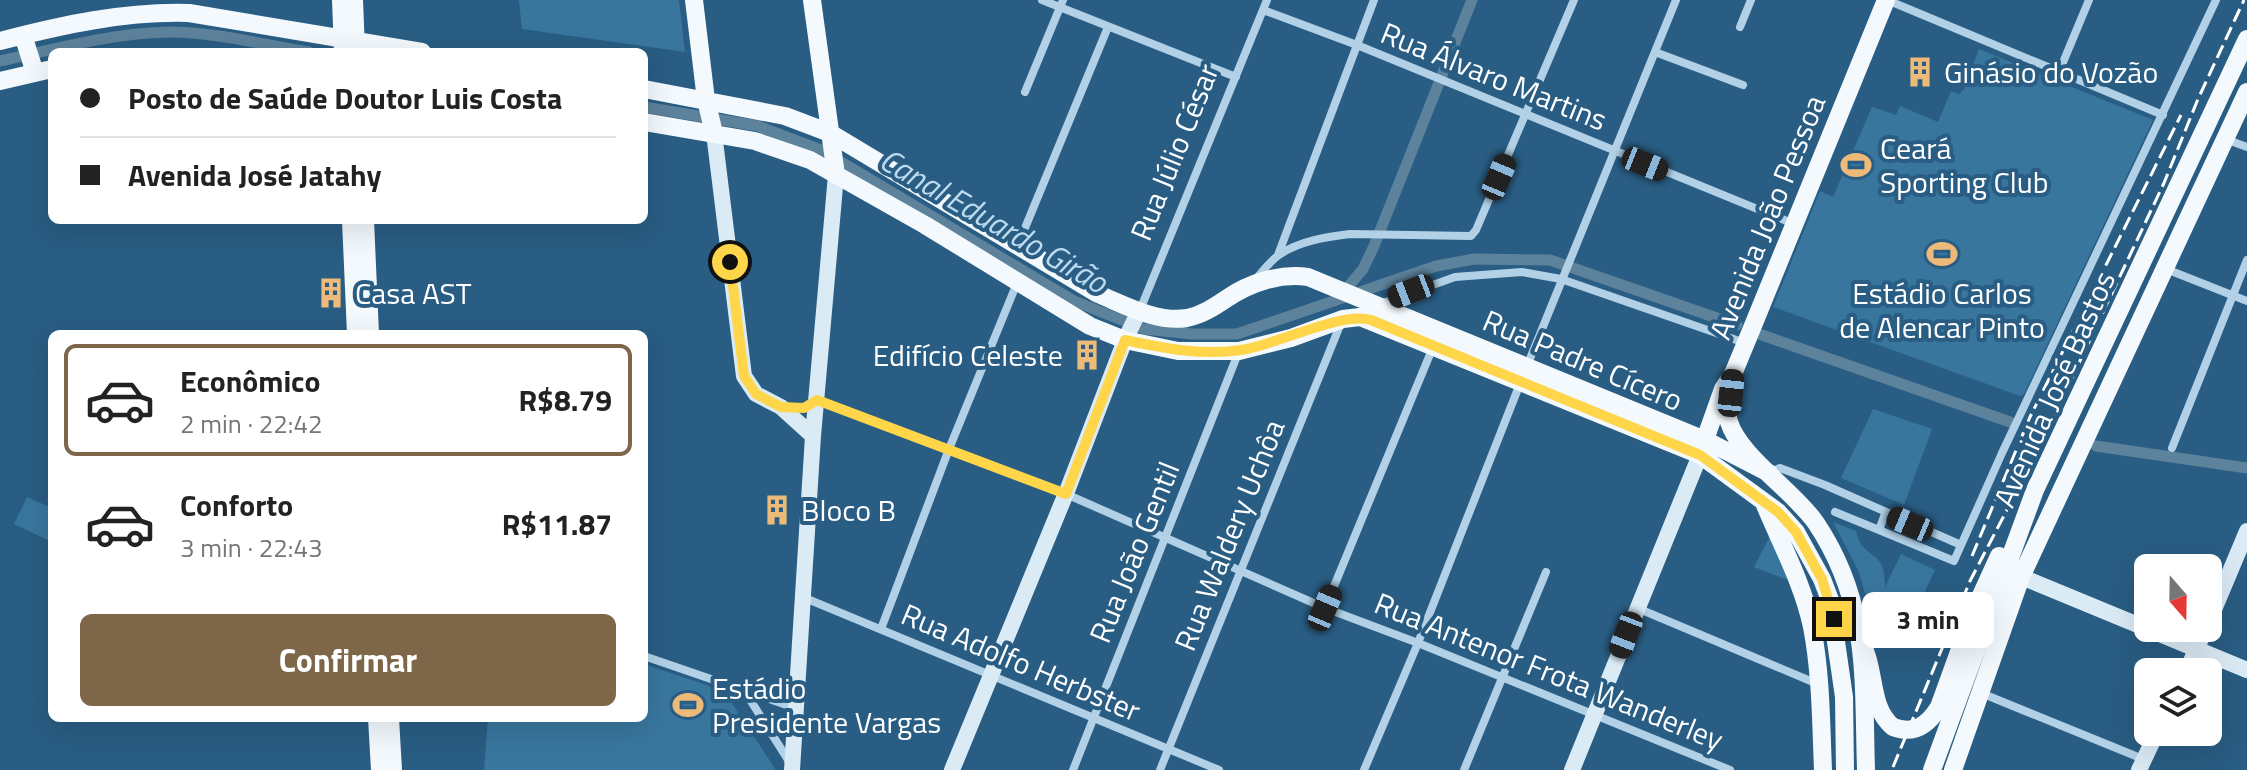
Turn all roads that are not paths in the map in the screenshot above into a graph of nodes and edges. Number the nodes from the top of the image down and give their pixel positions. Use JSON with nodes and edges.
{"nodes":[{"id":1,"x":341,"y":0,"type":"edge"},
{"id":2,"x":354,"y":0,"type":"edge"},
{"id":3,"x":694,"y":0,"type":"edge"},
{"id":4,"x":812,"y":0,"type":"edge"},
{"id":5,"x":1042,"y":0,"type":"edge"},
{"id":6,"x":1267,"y":0,"type":"edge"},
{"id":7,"x":1374,"y":0,"type":"edge"},
{"id":8,"x":1574,"y":0,"type":"edge"},
{"id":9,"x":1676,"y":0,"type":"edge"},
{"id":10,"x":1751,"y":0,"type":"edge"},
{"id":11,"x":1886,"y":0,"type":"edge"},
{"id":12,"x":2089,"y":0,"type":"edge"},
{"id":13,"x":2216,"y":0,"type":"edge"},
{"id":14,"x":1062,"y":4,"type":"edge"},
{"id":15,"x":1263,"y":10,"type":"junction"},
{"id":16,"x":1108,"y":27,"type":"junction"},
{"id":17,"x":1740,"y":27,"type":"dead end"},
{"id":18,"x":24,"y":38,"type":"junction"},
{"id":19,"x":2247,"y":39,"type":"edge"},
{"id":20,"x":0,"y":41,"type":"edge"},
{"id":21,"x":1357,"y":45,"type":"junction"},
{"id":22,"x":348,"y":46,"type":"edge"},
{"id":23,"x":373,"y":48,"type":"edge"},
{"id":24,"x":1655,"y":52,"type":"junction"},
{"id":25,"x":40,"y":70,"type":"edge"},
{"id":26,"x":2059,"y":72,"type":"junction"},
{"id":27,"x":1236,"y":77,"type":"junction"},
{"id":28,"x":0,"y":81,"type":"edge"},
{"id":29,"x":1743,"y":85,"type":"dead end"},
{"id":30,"x":648,"y":91,"type":"edge"},
{"id":31,"x":1025,"y":92,"type":"dead end"},
{"id":32,"x":2247,"y":92,"type":"edge"},
{"id":33,"x":2163,"y":115,"type":"junction"},
{"id":34,"x":1525,"y":116,"type":"junction"},
{"id":35,"x":710,"y":117,"type":"junction"},
{"id":36,"x":648,"y":122,"type":"edge"},
{"id":37,"x":2224,"y":138,"type":"junction"},
{"id":38,"x":2247,"y":147,"type":"edge"},
{"id":39,"x":1616,"y":152,"type":"junction"},
{"id":40,"x":833,"y":155,"type":"junction"},
{"id":41,"x":351,"y":224,"type":"edge"},
{"id":42,"x":365,"y":224,"type":"edge"},
{"id":43,"x":1795,"y":224,"type":"junction"},
{"id":44,"x":1018,"y":245,"type":"junction"},
{"id":45,"x":1278,"y":255,"type":"junction"},
{"id":46,"x":2247,"y":260,"type":"edge"},
{"id":47,"x":2164,"y":269,"type":"junction"},
{"id":48,"x":1562,"y":277,"type":"junction"},
{"id":49,"x":1017,"y":282,"type":"junction"},
{"id":50,"x":1248,"y":287,"type":"junction"},
{"id":51,"x":2233,"y":295,"type":"junction"},
{"id":52,"x":2247,"y":301,"type":"edge"},
{"id":53,"x":1371,"y":303,"type":"junction"},
{"id":54,"x":1138,"y":314,"type":"junction"},
{"id":55,"x":1343,"y":319,"type":"junction"},
{"id":56,"x":363,"y":328,"type":"edge"},
{"id":57,"x":1126,"y":337,"type":"junction"},
{"id":58,"x":1746,"y":343,"type":"junction"},
{"id":59,"x":1433,"y":346,"type":"junction"},
{"id":60,"x":1239,"y":351,"type":"junction"},
{"id":61,"x":1524,"y":374,"type":"junction"},
{"id":62,"x":1733,"y":374,"type":"junction"},
{"id":63,"x":817,"y":400,"type":"junction"},
{"id":64,"x":781,"y":407,"type":"junction"},
{"id":65,"x":813,"y":436,"type":"junction"},
{"id":66,"x":1702,"y":447,"type":"junction"},
{"id":67,"x":2172,"y":448,"type":"dead end"},
{"id":68,"x":949,"y":449,"type":"junction"},
{"id":69,"x":1769,"y":473,"type":"junction"},
{"id":70,"x":1066,"y":494,"type":"junction"},
{"id":71,"x":1764,"y":503,"type":"junction"},
{"id":72,"x":1835,"y":512,"type":"dead end"},
{"id":73,"x":1885,"y":514,"type":"junction"},
{"id":74,"x":1879,"y":530,"type":"junction"},
{"id":75,"x":2247,"y":531,"type":"edge"},
{"id":76,"x":1165,"y":536,"type":"junction"},
{"id":77,"x":1961,"y":545,"type":"junction"},
{"id":78,"x":1240,"y":569,"type":"junction"},
{"id":79,"x":2007,"y":571,"type":"junction"},
{"id":80,"x":1546,"y":572,"type":"dead end"},
{"id":81,"x":2222,"y":590,"type":"edge"},
{"id":82,"x":805,"y":598,"type":"junction"},
{"id":83,"x":1325,"y":608,"type":"junction"},
{"id":84,"x":1637,"y":608,"type":"junction"},
{"id":85,"x":881,"y":629,"type":"junction"},
{"id":86,"x":2200,"y":642,"type":"edge"},
{"id":87,"x":1418,"y":643,"type":"junction"},
{"id":88,"x":1863,"y":646,"type":"junction"},
{"id":89,"x":2197,"y":650,"type":"junction"},
{"id":90,"x":648,"y":657,"type":"edge"},
{"id":91,"x":2193,"y":658,"type":"edge"},
{"id":92,"x":2247,"y":670,"type":"edge"},
{"id":93,"x":990,"y":675,"type":"junction"},
{"id":94,"x":1503,"y":677,"type":"junction"},
{"id":95,"x":1813,"y":682,"type":"dead end"},
{"id":96,"x":743,"y":689,"type":"junction"},
{"id":97,"x":1981,"y":693,"type":"junction"},
{"id":98,"x":796,"y":708,"type":"junction"},
{"id":99,"x":1595,"y":715,"type":"junction"},
{"id":100,"x":1094,"y":717,"type":"junction"},
{"id":101,"x":377,"y":722,"type":"edge"},
{"id":102,"x":390,"y":722,"type":"edge"},
{"id":103,"x":2150,"y":746,"type":"edge"},
{"id":104,"x":1168,"y":749,"type":"junction"},
{"id":105,"x":2141,"y":764,"type":"edge"},
{"id":106,"x":792,"y":768,"type":"edge"},
{"id":107,"x":380,"y":770,"type":"edge"},
{"id":108,"x":393,"y":770,"type":"edge"},
{"id":109,"x":952,"y":770,"type":"edge"},
{"id":110,"x":1073,"y":770,"type":"edge"},
{"id":111,"x":1160,"y":770,"type":"edge"},
{"id":112,"x":1219,"y":770,"type":"edge"},
{"id":113,"x":1364,"y":770,"type":"edge"},
{"id":114,"x":1464,"y":770,"type":"edge"},
{"id":115,"x":1572,"y":770,"type":"edge"},
{"id":116,"x":1730,"y":770,"type":"edge"},
{"id":117,"x":1823,"y":770,"type":"edge"},
{"id":118,"x":1845,"y":770,"type":"edge"},
{"id":119,"x":1866,"y":770,"type":"edge"},
{"id":120,"x":1932,"y":770,"type":"edge"},
{"id":121,"x":1953,"y":770,"type":"edge"}],
"edges":[{"from":1,"to":22,"type":"main road"},
{"from":2,"to":22,"type":"main road"},
{"from":3,"to":35,"type":"main road"},
{"from":4,"to":40,"type":"main road"},
{"from":5,"to":14,"type":"street"},
{"from":6,"to":15,"type":"street","name":"Rua Júlio César"},
{"from":7,"to":21,"type":"street"},
{"from":8,"to":34,"type":"street"},
{"from":9,"to":24,"type":"street"},
{"from":10,"to":17,"type":"street"},
{"from":11,"to":26,"type":"street"},
{"from":11,"to":43,"type":"main road","name":"Avenida João Pessoa"},
{"from":12,"to":26,"type":"street"},
{"from":13,"to":33,"type":"street","name":"Avenida José Bastos"},
{"from":14,"to":16,"type":"street"},
{"from":14,"to":31,"type":"street"},
{"from":15,"to":21,"type":"street","name":"Rua Álvaro Martins"},
{"from":15,"to":27,"type":"street","name":"Rua Júlio César"},
{"from":16,"to":27,"type":"street"},
{"from":16,"to":44,"type":"street"},
{"from":18,"to":20,"type":"main road"},
{"from":18,"to":22,"type":"main road"},
{"from":18,"to":25,"type":"main road"},
{"from":19,"to":79,"type":"main road","name":"Avenida José Bastos"},
{"from":21,"to":34,"type":"street","name":"Rua Álvaro Martins"},
{"from":21,"to":45,"type":"street"},
{"from":22,"to":23,"type":"main road"},
{"from":24,"to":29,"type":"street"},
{"from":24,"to":39,"type":"street"},
{"from":25,"to":28,"type":"main road"},
{"from":26,"to":33,"type":"street"},
{"from":27,"to":54,"type":"street","name":"Rua Júlio César"},
{"from":30,"to":35,"type":"main road"},
{"from":32,"to":37,"type":"main road","name":"Avenida José Bastos"},
{"from":33,"to":77,"type":"street","name":"Avenida José Bastos"},
{"from":34,"to":39,"type":"street","name":"Rua Álvaro Martins"},
{"from":34,"to":45,"type":"street"},
{"from":35,"to":36,"type":"main road"},
{"from":35,"to":40,"type":"main road"},
{"from":35,"to":40,"type":"main road"},
{"from":35,"to":64,"type":"street"},
{"from":37,"to":38,"type":"street"},
{"from":37,"to":47,"type":"main road","name":"Avenida José Bastos"},
{"from":39,"to":43,"type":"street","name":"Rua Álvaro Martins"},
{"from":39,"to":48,"type":"street"},
{"from":40,"to":44,"type":"main road","name":"Rua Padre Cícero"},
{"from":40,"to":49,"type":"main road"},
{"from":40,"to":63,"type":"street"},
{"from":41,"to":56,"type":"main road"},
{"from":42,"to":56,"type":"main road"},
{"from":43,"to":58,"type":"main road","name":"Avenida João Pessoa"},
{"from":44,"to":54,"type":"main road","name":"Rua Padre Cícero"},
{"from":45,"to":50,"type":"street"},
{"from":46,"to":51,"type":"street"},
{"from":47,"to":51,"type":"street"},
{"from":47,"to":79,"type":"main road","name":"Avenida José Bastos"},
{"from":48,"to":53,"type":"street"},
{"from":48,"to":58,"type":"street"},
{"from":48,"to":61,"type":"street"},
{"from":49,"to":57,"type":"main road"},
{"from":49,"to":68,"type":"street"},
{"from":50,"to":53,"type":"main road","name":"Rua Padre Cícero"},
{"from":50,"to":54,"type":"main road","name":"Rua Padre Cícero"},
{"from":51,"to":52,"type":"street"},
{"from":51,"to":67,"type":"street"},
{"from":53,"to":61,"type":"main road","name":"Rua Padre Cícero"},
{"from":54,"to":57,"type":"street","name":"Rua Júlio César"},
{"from":55,"to":59,"type":"main road","name":"Rua Padre Cícero"},
{"from":55,"to":60,"type":"main road"},
{"from":55,"to":78,"type":"street","name":"Rua Waldery Uchôa"},
{"from":57,"to":60,"type":"main road"},
{"from":57,"to":70,"type":"street","name":"Rua Júlio César"},
{"from":58,"to":62,"type":"main road","name":"Avenida João Pessoa"},
{"from":59,"to":61,"type":"main road","name":"Rua Padre Cícero"},
{"from":59,"to":83,"type":"street"},
{"from":60,"to":76,"type":"street","name":"Rua João Gentil"},
{"from":61,"to":66,"type":"main road","name":"Rua Padre Cícero"},
{"from":61,"to":87,"type":"street"},
{"from":62,"to":66,"type":"main road","name":"Avenida João Pessoa"},
{"from":62,"to":69,"type":"main road"},
{"from":63,"to":64,"type":"street"},
{"from":63,"to":65,"type":"street"},
{"from":63,"to":68,"type":"street","name":"Rua Antenor Frota Wanderley"},
{"from":64,"to":65,"type":"street"},
{"from":65,"to":82,"type":"street"},
{"from":66,"to":69,"type":"main road","name":"Rua Padre Cícero"},
{"from":66,"to":71,"type":"main road","name":"Rua Padre Cícero"},
{"from":66,"to":84,"type":"street"},
{"from":68,"to":70,"type":"street","name":"Rua Antenor Frota Wanderley"},
{"from":68,"to":85,"type":"street"},
{"from":69,"to":73,"type":"street","name":"Rua Padre Cícero"},
{"from":69,"to":88,"type":"main road"},
{"from":70,"to":76,"type":"street","name":"Rua Antenor Frota Wanderley"},
{"from":70,"to":93,"type":"street","name":"Rua Júlio César"},
{"from":71,"to":117,"type":"main road"},
{"from":71,"to":118,"type":"main road","name":"Rua Padre Cícero"},
{"from":72,"to":74,"type":"street"},
{"from":73,"to":74,"type":"street"},
{"from":73,"to":77,"type":"street","name":"Rua Padre Cícero"},
{"from":74,"to":77,"type":"street","name":"Avenida José Bastos"},
{"from":75,"to":81,"type":"street"},
{"from":76,"to":78,"type":"street","name":"Rua Antenor Frota Wanderley"},
{"from":76,"to":100,"type":"street","name":"Rua João Gentil"},
{"from":78,"to":83,"type":"street","name":"Rua Antenor Frota Wanderley"},
{"from":78,"to":104,"type":"street","name":"Rua Waldery Uchôa"},
{"from":79,"to":88,"type":"main road","bridge":true},
{"from":79,"to":89,"type":"street"},
{"from":79,"to":97,"type":"main road","name":"Avenida José Bastos"},
{"from":79,"to":120,"type":"main road","name":"Avenida José Bastos"},
{"from":80,"to":94,"type":"street"},
{"from":82,"to":85,"type":"street","name":"Rua Adolfo Herbster"},
{"from":82,"to":98,"type":"street"},
{"from":83,"to":87,"type":"street","name":"Rua Antenor Frota Wanderley"},
{"from":84,"to":95,"type":"street"},
{"from":84,"to":99,"type":"street"},
{"from":85,"to":93,"type":"street","name":"Rua Adolfo Herbster"},
{"from":86,"to":89,"type":"street"},
{"from":87,"to":94,"type":"street","name":"Rua Antenor Frota Wanderley"},
{"from":87,"to":113,"type":"street"},
{"from":88,"to":119,"type":"main road"},
{"from":89,"to":91,"type":"street"},
{"from":89,"to":92,"type":"street"},
{"from":90,"to":96,"type":"street"},
{"from":93,"to":100,"type":"street","name":"Rua Adolfo Herbster"},
{"from":93,"to":109,"type":"street","name":"Rua Júlio César"},
{"from":94,"to":99,"type":"street","name":"Rua Antenor Frota Wanderley"},
{"from":94,"to":114,"type":"street"},
{"from":96,"to":98,"type":"street"},
{"from":96,"to":106,"type":"street"},
{"from":97,"to":105,"type":"street"},
{"from":97,"to":121,"type":"main road","name":"Avenida José Bastos"},
{"from":98,"to":106,"type":"street"},
{"from":99,"to":115,"type":"street"},
{"from":99,"to":116,"type":"street","name":"Rua Antenor Frota Wanderley"},
{"from":100,"to":104,"type":"street","name":"Rua Adolfo Herbster"},
{"from":100,"to":110,"type":"street","name":"Rua João Gentil"},
{"from":101,"to":107,"type":"main road"},
{"from":102,"to":108,"type":"main road"},
{"from":103,"to":105,"type":"street"},
{"from":104,"to":111,"type":"street","name":"Rua Waldery Uchôa"},
{"from":104,"to":112,"type":"street","name":"Rua Adolfo Herbster"}]}
